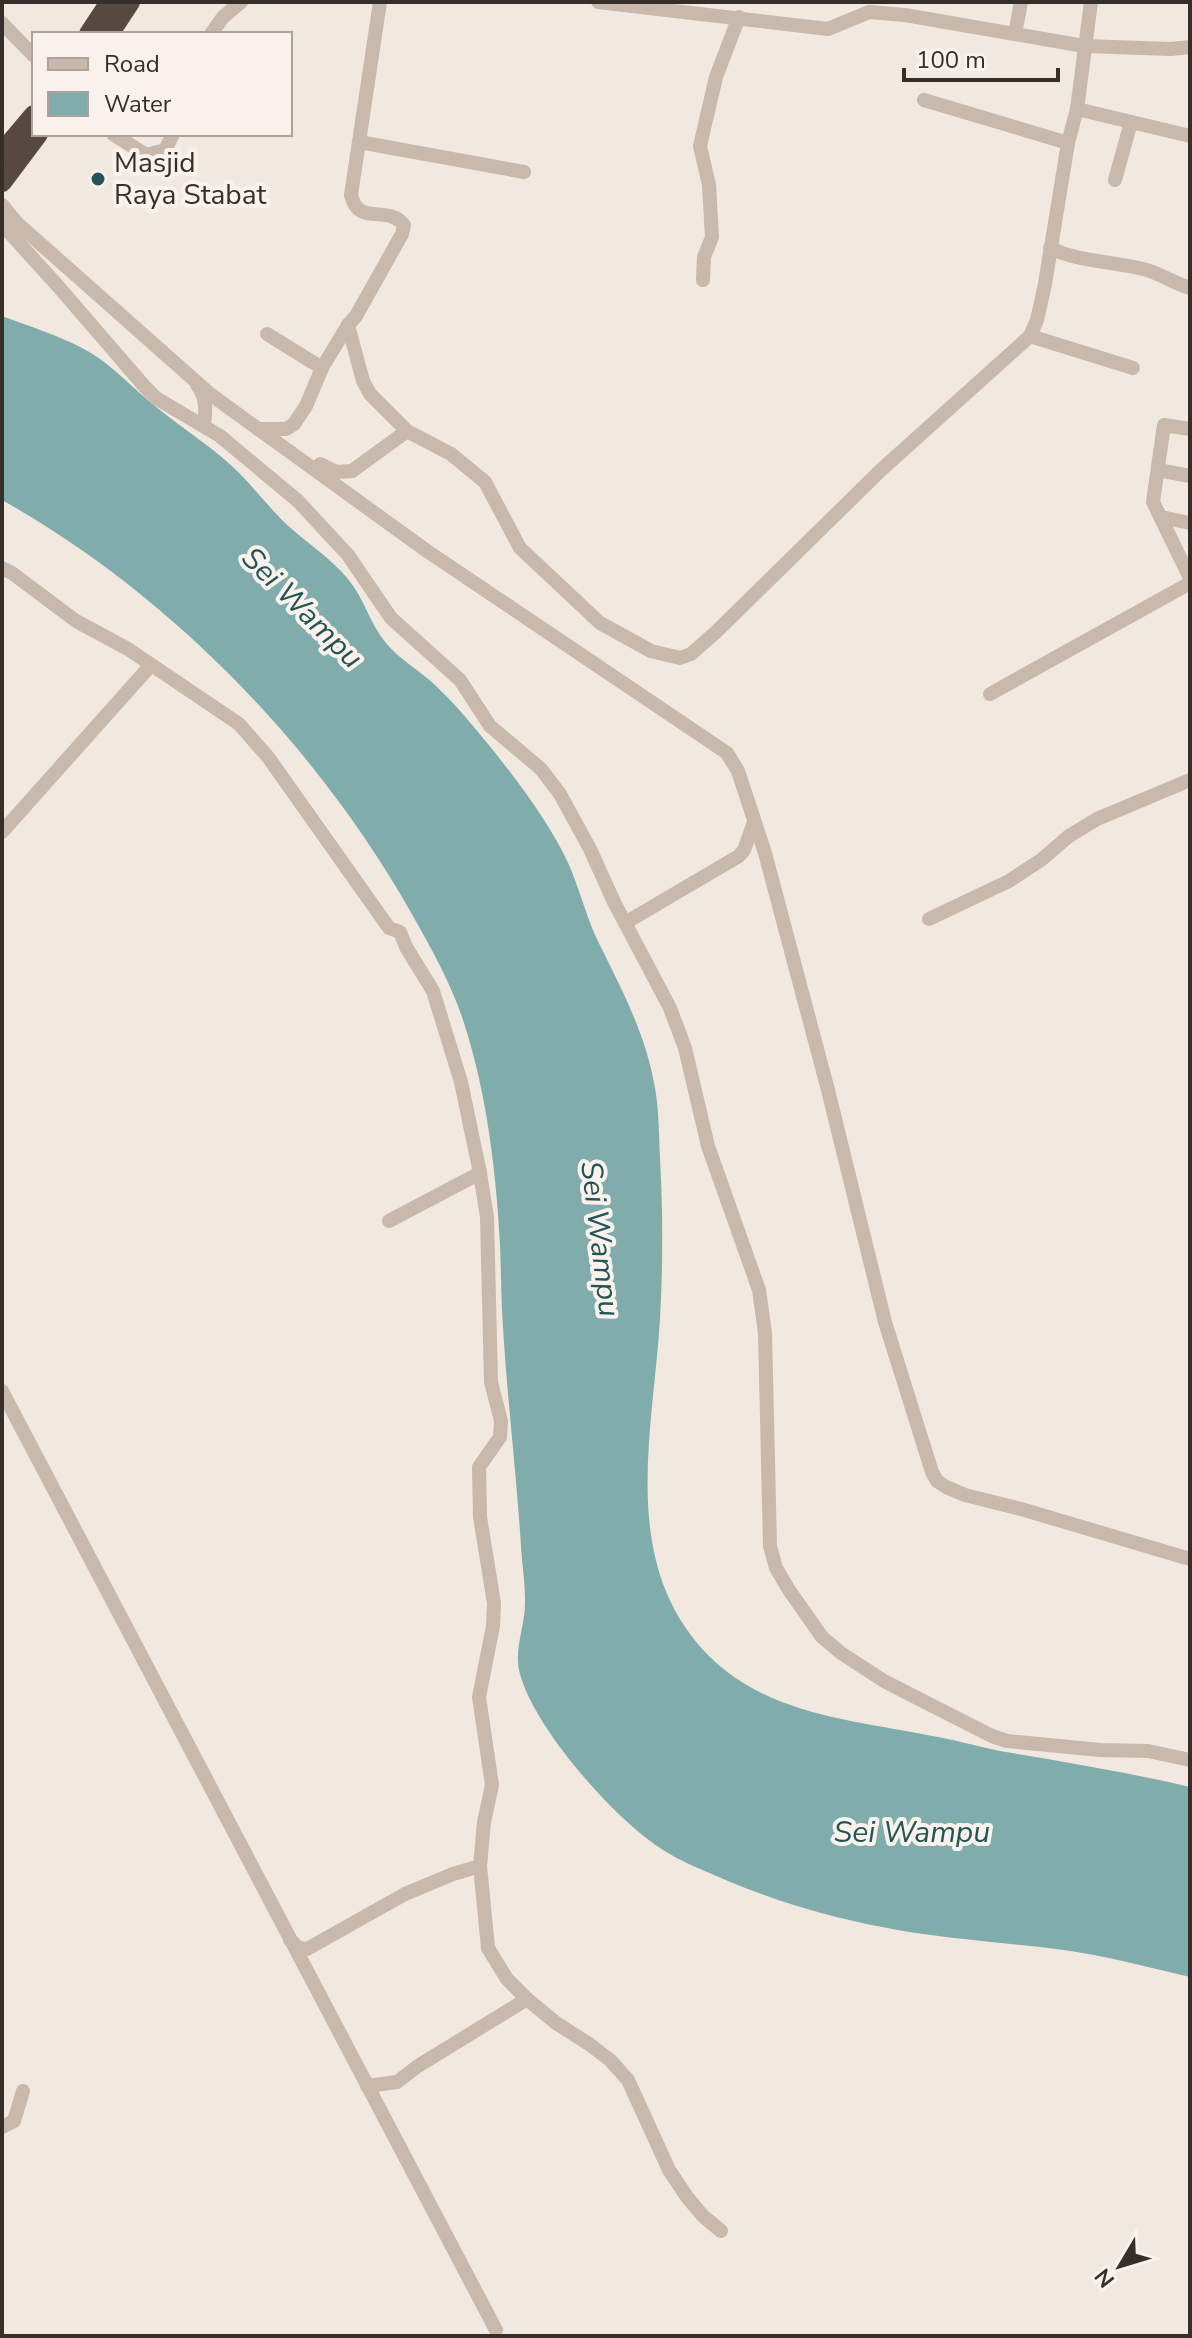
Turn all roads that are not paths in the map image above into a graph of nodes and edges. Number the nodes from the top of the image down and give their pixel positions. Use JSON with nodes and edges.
{"nodes":[{"id":1,"x":110,"y":2,"type":"edge"},
{"id":2,"x":130,"y":2,"type":"edge"},
{"id":3,"x":241,"y":2,"type":"edge"},
{"id":4,"x":380,"y":2,"type":"edge"},
{"id":5,"x":598,"y":2,"type":"edge"},
{"id":6,"x":1021,"y":2,"type":"edge"},
{"id":7,"x":1091,"y":2,"type":"edge"},
{"id":8,"x":916,"y":10,"type":"edge"},
{"id":9,"x":739,"y":17,"type":"junction"},
{"id":10,"x":2,"y":23,"type":"edge"},
{"id":11,"x":90,"y":32,"type":"edge"},
{"id":12,"x":110,"y":32,"type":"edge"},
{"id":13,"x":212,"y":32,"type":"edge"},
{"id":14,"x":1015,"y":34,"type":"junction"},
{"id":15,"x":1084,"y":46,"type":"junction"},
{"id":16,"x":1190,"y":47,"type":"edge"},
{"id":17,"x":32,"y":54,"type":"edge"},
{"id":18,"x":924,"y":100,"type":"dead end"},
{"id":19,"x":1077,"y":109,"type":"junction"},
{"id":20,"x":32,"y":117,"type":"edge"},
{"id":21,"x":1131,"y":122,"type":"junction"},
{"id":22,"x":36,"y":136,"type":"edge"},
{"id":23,"x":116,"y":136,"type":"edge"},
{"id":24,"x":172,"y":136,"type":"edge"},
{"id":25,"x":1190,"y":136,"type":"edge"},
{"id":26,"x":359,"y":142,"type":"junction"},
{"id":27,"x":1068,"y":143,"type":"junction"},
{"id":28,"x":2,"y":153,"type":"edge"},
{"id":29,"x":524,"y":172,"type":"dead end"},
{"id":30,"x":1115,"y":180,"type":"dead end"},
{"id":31,"x":2,"y":182,"type":"edge"},
{"id":32,"x":3,"y":206,"type":"edge"},
{"id":33,"x":1050,"y":248,"type":"junction"},
{"id":34,"x":703,"y":280,"type":"dead end"},
{"id":35,"x":1190,"y":288,"type":"edge"},
{"id":36,"x":348,"y":325,"type":"junction"},
{"id":37,"x":267,"y":334,"type":"dead end"},
{"id":38,"x":1030,"y":336,"type":"junction"},
{"id":39,"x":322,"y":368,"type":"junction"},
{"id":40,"x":1133,"y":368,"type":"dead end"},
{"id":41,"x":192,"y":379,"type":"junction"},
{"id":42,"x":204,"y":425,"type":"junction"},
{"id":43,"x":258,"y":429,"type":"junction"},
{"id":44,"x":1190,"y":429,"type":"edge"},
{"id":45,"x":407,"y":431,"type":"junction"},
{"id":46,"x":297,"y":455,"type":"junction"},
{"id":47,"x":1158,"y":470,"type":"junction"},
{"id":48,"x":1190,"y":476,"type":"edge"},
{"id":49,"x":1161,"y":517,"type":"junction"},
{"id":50,"x":1190,"y":523,"type":"edge"},
{"id":51,"x":5,"y":575,"type":"edge"},
{"id":52,"x":1190,"y":580,"type":"edge"},
{"id":53,"x":151,"y":665,"type":"junction"},
{"id":54,"x":990,"y":694,"type":"dead end"},
{"id":55,"x":1190,"y":780,"type":"edge"},
{"id":56,"x":754,"y":821,"type":"junction"},
{"id":57,"x":2,"y":832,"type":"edge"},
{"id":58,"x":929,"y":919,"type":"dead end"},
{"id":59,"x":625,"y":923,"type":"junction"},
{"id":60,"x":480,"y":1173,"type":"junction"},
{"id":61,"x":389,"y":1221,"type":"dead end"},
{"id":62,"x":2,"y":1391,"type":"edge"},
{"id":63,"x":1190,"y":1559,"type":"edge"},
{"id":64,"x":1190,"y":1760,"type":"edge"},
{"id":65,"x":480,"y":1866,"type":"junction"},
{"id":66,"x":289,"y":1940,"type":"junction"},
{"id":67,"x":527,"y":1999,"type":"junction"},
{"id":68,"x":397,"y":2082,"type":"junction"},
{"id":69,"x":367,"y":2086,"type":"junction"},
{"id":70,"x":23,"y":2091,"type":"dead end"},
{"id":71,"x":378,"y":2109,"type":"junction"},
{"id":72,"x":2,"y":2127,"type":"edge"},
{"id":73,"x":721,"y":2231,"type":"dead end"},
{"id":74,"x":496,"y":2330,"type":"dead end"}],
"edges":[{"from":1,"to":11,"type":"highway"},
{"from":2,"to":12,"type":"highway"},
{"from":3,"to":13,"type":"street"},
{"from":4,"to":26,"type":"street"},
{"from":5,"to":9,"type":"street"},
{"from":6,"to":14,"type":"street"},
{"from":7,"to":15,"type":"street"},
{"from":8,"to":9,"type":"street"},
{"from":8,"to":14,"type":"street"},
{"from":9,"to":34,"type":"street"},
{"from":10,"to":17,"type":"street"},
{"from":14,"to":15,"type":"street"},
{"from":15,"to":16,"type":"street"},
{"from":15,"to":19,"type":"street"},
{"from":18,"to":27,"type":"street"},
{"from":19,"to":21,"type":"street"},
{"from":19,"to":27,"type":"street"},
{"from":20,"to":28,"type":"highway"},
{"from":21,"to":25,"type":"street"},
{"from":21,"to":30,"type":"street"},
{"from":22,"to":31,"type":"highway"},
{"from":23,"to":24,"type":"street"},
{"from":26,"to":29,"type":"street"},
{"from":26,"to":36,"type":"street"},
{"from":27,"to":33,"type":"street"},
{"from":32,"to":41,"type":"street"},
{"from":32,"to":42,"type":"street"},
{"from":33,"to":35,"type":"street"},
{"from":33,"to":38,"type":"street"},
{"from":36,"to":39,"type":"street"},
{"from":36,"to":45,"type":"street"},
{"from":37,"to":39,"type":"street"},
{"from":38,"to":40,"type":"street"},
{"from":38,"to":45,"type":"street"},
{"from":39,"to":43,"type":"street"},
{"from":41,"to":42,"type":"street"},
{"from":41,"to":43,"type":"street"},
{"from":42,"to":59,"type":"street"},
{"from":43,"to":46,"type":"street"},
{"from":44,"to":47,"type":"street"},
{"from":45,"to":46,"type":"street"},
{"from":46,"to":56,"type":"street"},
{"from":47,"to":48,"type":"street"},
{"from":47,"to":49,"type":"street"},
{"from":49,"to":50,"type":"street"},
{"from":49,"to":52,"type":"street"},
{"from":51,"to":53,"type":"street"},
{"from":52,"to":54,"type":"street"},
{"from":53,"to":57,"type":"street"},
{"from":53,"to":60,"type":"street"},
{"from":55,"to":58,"type":"street"},
{"from":56,"to":59,"type":"street"},
{"from":56,"to":63,"type":"street"},
{"from":59,"to":64,"type":"street"},
{"from":60,"to":61,"type":"street"},
{"from":60,"to":65,"type":"street"},
{"from":62,"to":66,"type":"street"},
{"from":65,"to":66,"type":"street"},
{"from":65,"to":67,"type":"street"},
{"from":66,"to":69,"type":"street"},
{"from":67,"to":68,"type":"street"},
{"from":67,"to":73,"type":"street"},
{"from":68,"to":69,"type":"street"},
{"from":68,"to":71,"type":"street"},
{"from":69,"to":71,"type":"street"},
{"from":70,"to":72,"type":"street"},
{"from":71,"to":74,"type":"street"}]}
